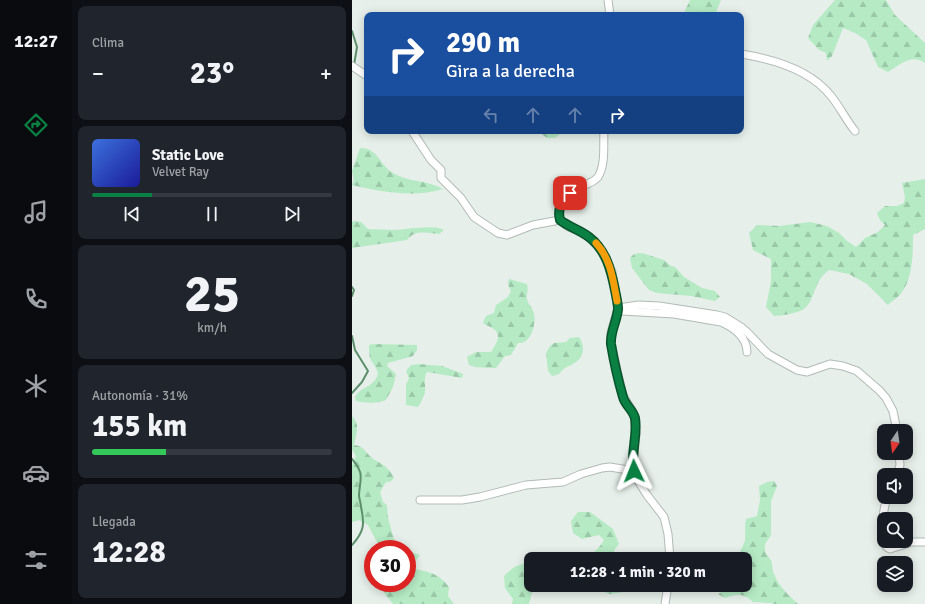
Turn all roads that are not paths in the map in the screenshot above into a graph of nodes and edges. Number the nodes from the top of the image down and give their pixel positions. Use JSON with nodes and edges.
{"nodes":[{"id":1,"x":608,"y":0,"type":"edge"},
{"id":2,"x":610,"y":12,"type":"edge"},
{"id":3,"x":744,"y":55,"type":"edge"},
{"id":4,"x":354,"y":67,"type":"edge"},
{"id":5,"x":364,"y":74,"type":"edge"},
{"id":6,"x":855,"y":131,"type":"dead end"},
{"id":7,"x":414,"y":134,"type":"edge"},
{"id":8,"x":604,"y":134,"type":"edge"},
{"id":9,"x":560,"y":220,"type":"junction"},
{"id":10,"x":618,"y":309,"type":"junction"},
{"id":11,"x":747,"y":352,"type":"dead end"},
{"id":12,"x":896,"y":424,"type":"edge"},
{"id":13,"x":634,"y":471,"type":"junction"},
{"id":14,"x":420,"y":500,"type":"dead end"},
{"id":15,"x":886,"y":504,"type":"edge"},
{"id":16,"x":925,"y":542,"type":"edge"},
{"id":17,"x":669,"y":552,"type":"edge"},
{"id":18,"x":667,"y":592,"type":"edge"},
{"id":19,"x":665,"y":604,"type":"edge"}],
"edges":[{"from":1,"to":2,"type":"street"},
{"from":3,"to":6,"type":"street"},
{"from":4,"to":5,"type":"street"},
{"from":7,"to":9,"type":"street"},
{"from":8,"to":9,"type":"street"},
{"from":9,"to":10,"type":"street"},
{"from":10,"to":11,"type":"street"},
{"from":10,"to":12,"type":"street"},
{"from":10,"to":13,"type":"street"},
{"from":13,"to":14,"type":"street"},
{"from":13,"to":17,"type":"street"},
{"from":15,"to":16,"type":"street"},
{"from":18,"to":19,"type":"street"}]}
